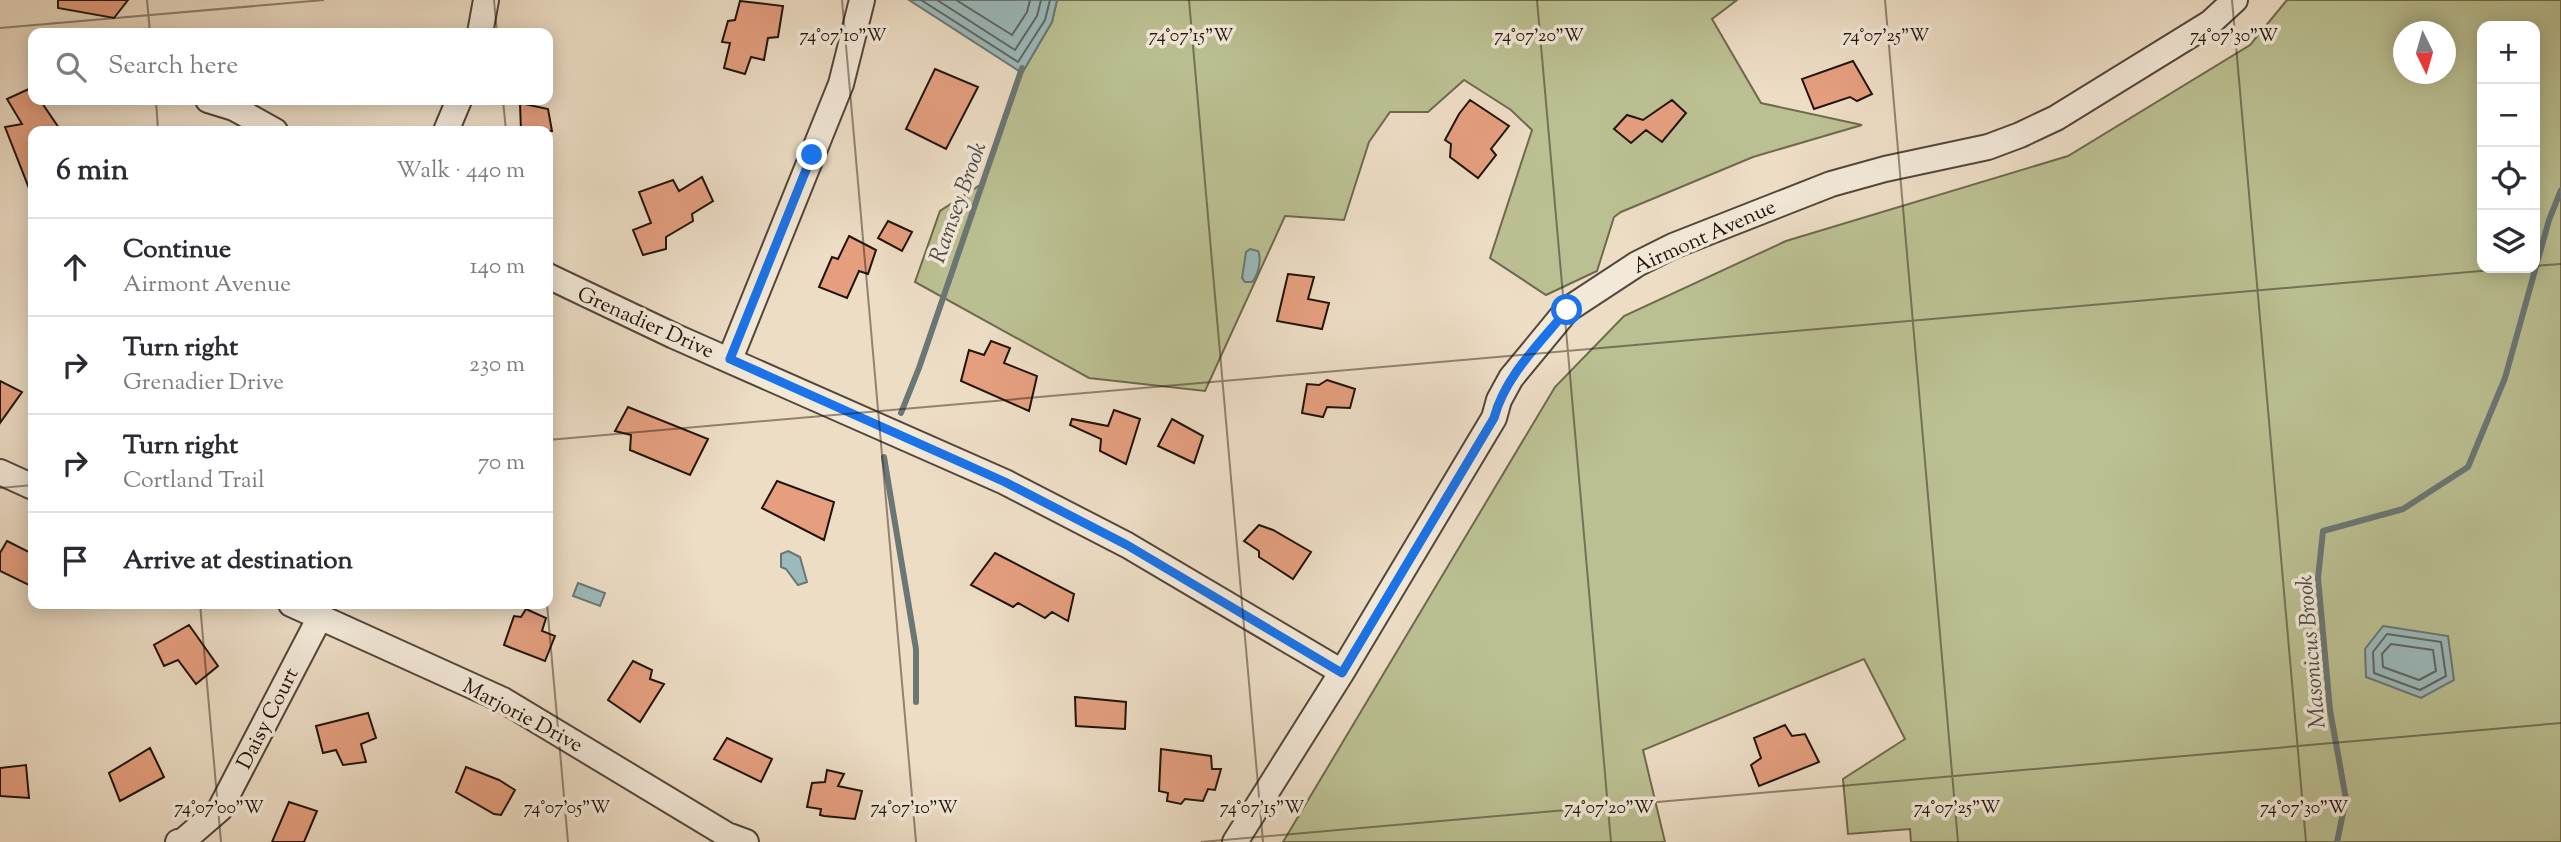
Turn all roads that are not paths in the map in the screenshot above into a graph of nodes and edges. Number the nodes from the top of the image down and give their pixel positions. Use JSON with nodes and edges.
{"nodes":[{"id":1,"x":486,"y":0,"type":"edge"},
{"id":2,"x":862,"y":0,"type":"edge"},
{"id":3,"x":2235,"y":0,"type":"edge"},
{"id":4,"x":481,"y":28,"type":"edge"},
{"id":5,"x":224,"y":105,"type":"edge"},
{"id":6,"x":457,"y":105,"type":"edge"},
{"id":7,"x":266,"y":126,"type":"edge"},
{"id":8,"x":448,"y":126,"type":"edge"},
{"id":9,"x":553,"y":278,"type":"edge"},
{"id":10,"x":730,"y":359,"type":"junction"},
{"id":11,"x":0,"y":472,"type":"edge"},
{"id":12,"x":28,"y":485,"type":"edge"},
{"id":13,"x":302,"y":609,"type":"edge"},
{"id":14,"x":320,"y":617,"type":"junction"},
{"id":15,"x":1342,"y":673,"type":"junction"},
{"id":16,"x":178,"y":842,"type":"edge"},
{"id":17,"x":746,"y":842,"type":"edge"},
{"id":18,"x":1235,"y":842,"type":"edge"}],
"edges":[{"from":1,"to":4,"type":"street"},
{"from":2,"to":10,"type":"street"},
{"from":3,"to":15,"type":"street","name":"Airmont Avenue"},
{"from":5,"to":7,"type":"street"},
{"from":6,"to":8,"type":"street"},
{"from":9,"to":10,"type":"street","name":"Grenadier Drive"},
{"from":10,"to":15,"type":"street","name":"Grenadier Drive"},
{"from":11,"to":12,"type":"street"},
{"from":13,"to":14,"type":"street","name":"Marjorie Drive"},
{"from":14,"to":16,"type":"street","name":"Daisy Court"},
{"from":14,"to":17,"type":"street","name":"Marjorie Drive"},
{"from":15,"to":18,"type":"street","name":"Airmont Avenue"}]}
